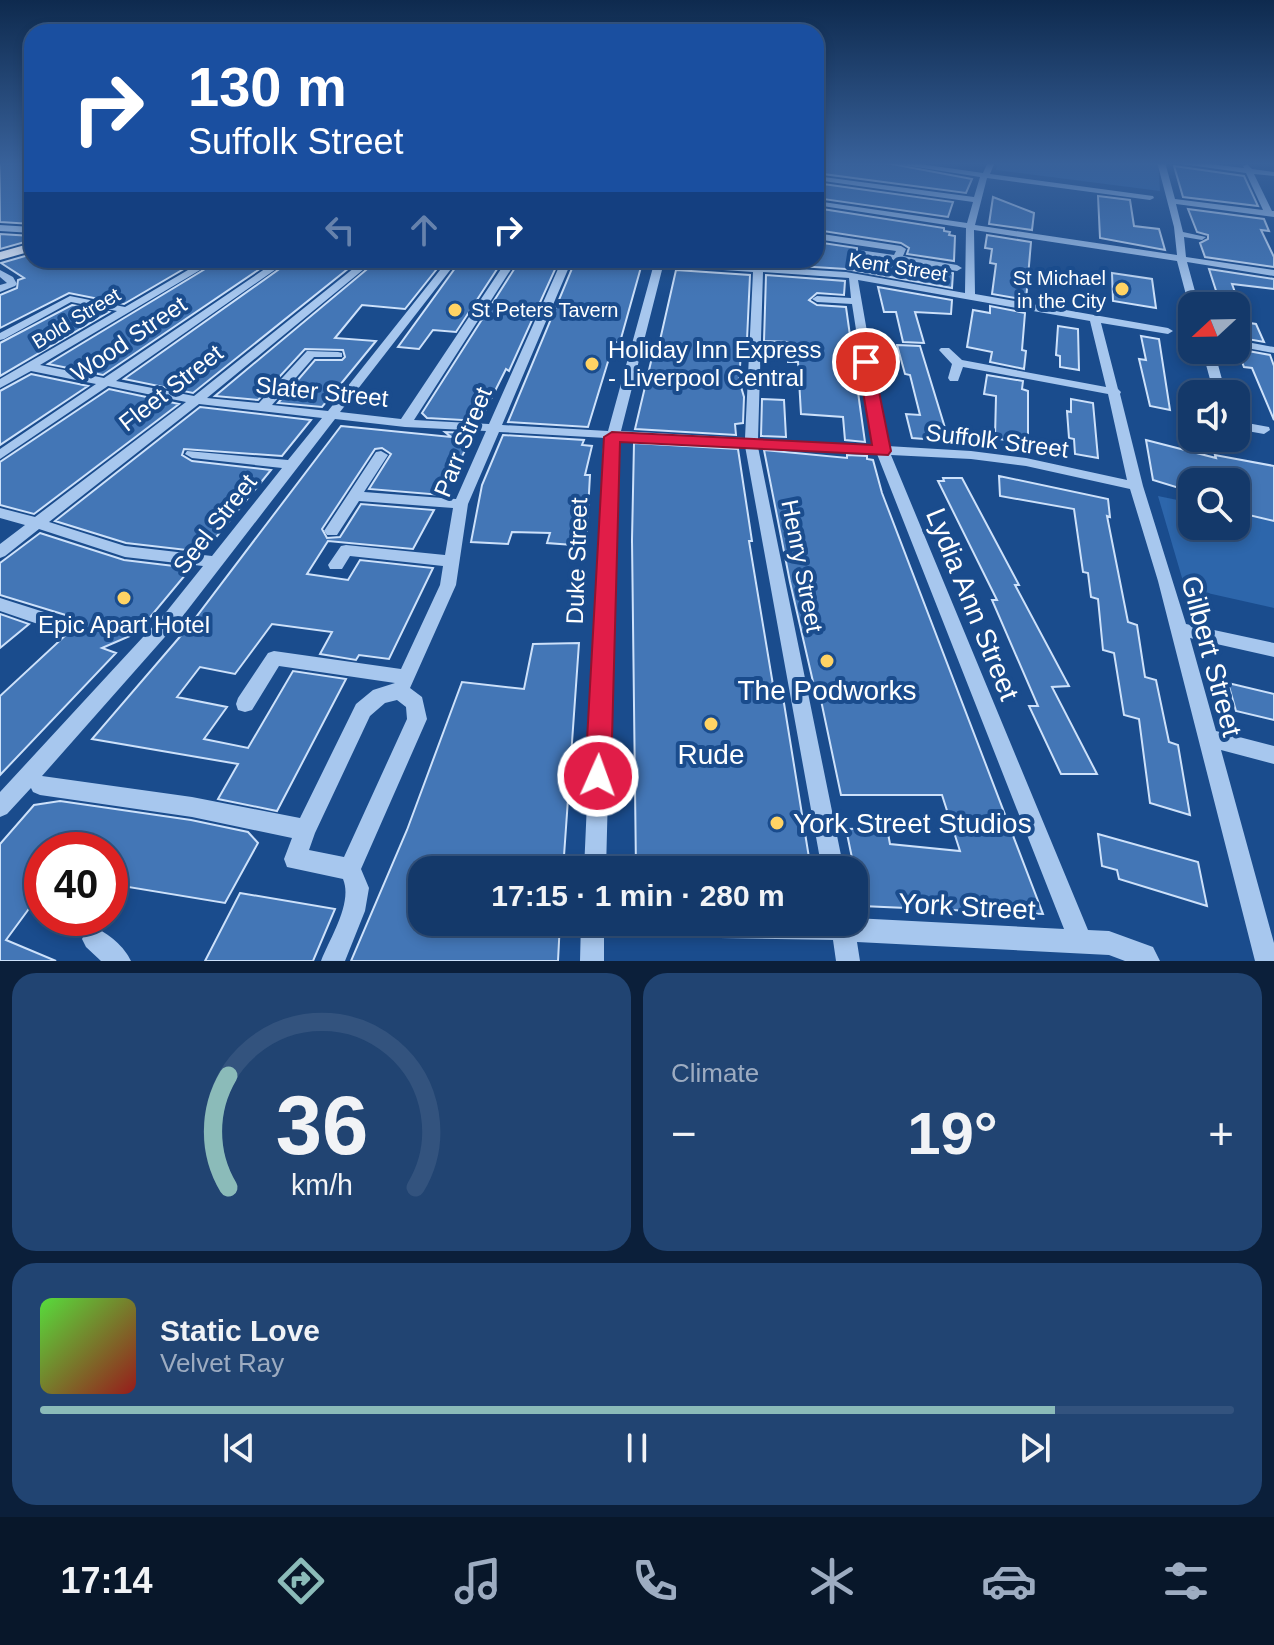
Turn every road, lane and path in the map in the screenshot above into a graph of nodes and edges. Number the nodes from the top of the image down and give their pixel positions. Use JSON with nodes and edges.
{"nodes":[{"id":1,"x":841,"y":207,"type":"edge"},
{"id":2,"x":974,"y":207,"type":"edge"},
{"id":3,"x":1172,"y":207,"type":"edge"},
{"id":4,"x":1216,"y":207,"type":"edge"},
{"id":5,"x":1272,"y":214,"type":"edge"},
{"id":6,"x":970,"y":227,"type":"junction"},
{"id":7,"x":0,"y":228,"type":"edge"},
{"id":8,"x":24,"y":230,"type":"edge"},
{"id":9,"x":1179,"y":234,"type":"junction"},
{"id":10,"x":1202,"y":237,"type":"dead end"},
{"id":11,"x":824,"y":239,"type":"edge"},
{"id":12,"x":24,"y":249,"type":"edge"},
{"id":13,"x":0,"y":256,"type":"edge"},
{"id":14,"x":1184,"y":260,"type":"junction"},
{"id":15,"x":198,"y":268,"type":"edge"},
{"id":16,"x":272,"y":268,"type":"edge"},
{"id":17,"x":360,"y":268,"type":"edge"},
{"id":18,"x":447,"y":268,"type":"edge"},
{"id":19,"x":506,"y":268,"type":"edge"},
{"id":20,"x":563,"y":268,"type":"edge"},
{"id":21,"x":658,"y":268,"type":"edge"},
{"id":22,"x":744,"y":268,"type":"edge"},
{"id":23,"x":957,"y":268,"type":"dead end"},
{"id":24,"x":758,"y":269,"type":"junction"},
{"id":25,"x":0,"y":273,"type":"edge"},
{"id":26,"x":1274,"y":273,"type":"edge"},
{"id":27,"x":853,"y":276,"type":"junction"},
{"id":28,"x":10,"y":285,"type":"edge"},
{"id":29,"x":1190,"y":292,"type":"edge"},
{"id":30,"x":970,"y":297,"type":"junction"},
{"id":31,"x":817,"y":299,"type":"dead end"},
{"id":32,"x":856,"y":301,"type":"junction"},
{"id":33,"x":34,"y":309,"type":"dead end"},
{"id":34,"x":125,"y":310,"type":"junction"},
{"id":35,"x":1095,"y":318,"type":"junction"},
{"id":36,"x":0,"y":328,"type":"edge"},
{"id":37,"x":1168,"y":331,"type":"dead end"},
{"id":38,"x":0,"y":337,"type":"edge"},
{"id":39,"x":1250,"y":346,"type":"edge"},
{"id":40,"x":945,"y":350,"type":"dead end"},
{"id":41,"x":1274,"y":350,"type":"edge"},
{"id":42,"x":338,"y":355,"type":"dead end"},
{"id":43,"x":958,"y":363,"type":"junction"},
{"id":44,"x":30,"y":367,"type":"junction"},
{"id":45,"x":954,"y":378,"type":"dead end"},
{"id":46,"x":106,"y":382,"type":"junction"},
{"id":47,"x":1,"y":383,"type":"edge"},
{"id":48,"x":1115,"y":392,"type":"junction"},
{"id":49,"x":195,"y":400,"type":"junction"},
{"id":50,"x":262,"y":408,"type":"junction"},
{"id":51,"x":332,"y":415,"type":"junction"},
{"id":52,"x":400,"y":419,"type":"junction"},
{"id":53,"x":493,"y":428,"type":"junction"},
{"id":54,"x":1250,"y":428,"type":"edge"},
{"id":55,"x":1264,"y":430,"type":"dead end"},
{"id":56,"x":612,"y":437,"type":"junction"},
{"id":57,"x":750,"y":444,"type":"junction"},
{"id":58,"x":882,"y":451,"type":"junction"},
{"id":59,"x":192,"y":454,"type":"dead end"},
{"id":60,"x":0,"y":455,"type":"edge"},
{"id":61,"x":381,"y":455,"type":"dead end"},
{"id":62,"x":292,"y":465,"type":"junction"},
{"id":63,"x":1136,"y":486,"type":"junction"},
{"id":64,"x":354,"y":496,"type":"junction"},
{"id":65,"x":461,"y":504,"type":"junction"},
{"id":66,"x":0,"y":513,"type":"edge"},
{"id":67,"x":36,"y":523,"type":"junction"},
{"id":68,"x":332,"y":531,"type":"dead end"},
{"id":69,"x":0,"y":552,"type":"edge"},
{"id":70,"x":452,"y":561,"type":"junction"},
{"id":71,"x":217,"y":562,"type":"junction"},
{"id":72,"x":336,"y":565,"type":"dead end"},
{"id":73,"x":0,"y":604,"type":"edge"},
{"id":74,"x":38,"y":617,"type":"dead end"},
{"id":75,"x":1178,"y":629,"type":"junction"},
{"id":76,"x":1274,"y":650,"type":"edge"},
{"id":77,"x":403,"y":684,"type":"junction"},
{"id":78,"x":245,"y":704,"type":"dead end"},
{"id":79,"x":1208,"y":738,"type":"junction"},
{"id":80,"x":1274,"y":755,"type":"edge"},
{"id":81,"x":40,"y":785,"type":"dead end"},
{"id":82,"x":0,"y":807,"type":"edge"},
{"id":83,"x":305,"y":830,"type":"junction"},
{"id":84,"x":596,"y":856,"type":"edge"},
{"id":85,"x":830,"y":856,"type":"edge"},
{"id":86,"x":350,"y":869,"type":"junction"},
{"id":87,"x":868,"y":928,"type":"edge"},
{"id":88,"x":593,"y":936,"type":"edge"},
{"id":89,"x":844,"y":936,"type":"edge"},
{"id":90,"x":94,"y":939,"type":"dead end"},
{"id":91,"x":1081,"y":941,"type":"junction"},
{"id":92,"x":1146,"y":959,"type":"edge"},
{"id":93,"x":119,"y":961,"type":"edge"},
{"id":94,"x":333,"y":961,"type":"edge"},
{"id":95,"x":592,"y":961,"type":"edge"},
{"id":96,"x":848,"y":961,"type":"edge"},
{"id":97,"x":1267,"y":961,"type":"edge"}],
"edges":[{"from":1,"to":6,"type":"street"},
{"from":2,"to":6,"type":"street"},
{"from":3,"to":9,"type":"street"},
{"from":4,"to":5,"type":"street"},
{"from":6,"to":14,"type":"street"},
{"from":6,"to":30,"type":"street"},
{"from":7,"to":8,"type":"street"},
{"from":9,"to":10,"type":"street"},
{"from":9,"to":14,"type":"street"},
{"from":11,"to":23,"type":"street"},
{"from":12,"to":13,"type":"main road"},
{"from":14,"to":26,"type":"street"},
{"from":14,"to":29,"type":"street"},
{"from":15,"to":34,"type":"street","name":"Bold Street"},
{"from":16,"to":46,"type":"street","name":"Wood Street"},
{"from":17,"to":49,"type":"street","name":"Fleet Street"},
{"from":18,"to":51,"type":"street","name":"Seel Street"},
{"from":19,"to":52,"type":"street"},
{"from":20,"to":53,"type":"street","name":"Parr Street"},
{"from":21,"to":56,"type":"street","name":"Duke Street"},
{"from":22,"to":24,"type":"street","name":"Kent Street"},
{"from":24,"to":27,"type":"street","name":"Kent Street"},
{"from":24,"to":57,"type":"street","name":"Henry Street"},
{"from":25,"to":28,"type":"street"},
{"from":27,"to":30,"type":"street","name":"Kent Street"},
{"from":27,"to":32,"type":"street","name":"Lydia Ann Street"},
{"from":30,"to":35,"type":"street","name":"Kent Street"},
{"from":31,"to":32,"type":"street"},
{"from":32,"to":58,"type":"street","name":"Lydia Ann Street"},
{"from":33,"to":36,"type":"street"},
{"from":34,"to":38,"type":"street"},
{"from":34,"to":44,"type":"street","name":"Bold Street"},
{"from":35,"to":37,"type":"street","name":"Kent Street"},
{"from":35,"to":48,"type":"street","name":"Gilbert Street"},
{"from":39,"to":41,"type":"street"},
{"from":40,"to":43,"type":"street"},
{"from":42,"to":50,"type":"street"},
{"from":43,"to":45,"type":"street"},
{"from":43,"to":48,"type":"street"},
{"from":44,"to":46,"type":"street","name":"Slater Street"},
{"from":44,"to":47,"type":"street","name":"Bold Street"},
{"from":46,"to":49,"type":"street","name":"Slater Street"},
{"from":46,"to":60,"type":"street","name":"Wood Street"},
{"from":48,"to":63,"type":"street","name":"Gilbert Street"},
{"from":49,"to":50,"type":"street","name":"Slater Street"},
{"from":49,"to":67,"type":"street","name":"Fleet Street"},
{"from":50,"to":51,"type":"street","name":"Slater Street"},
{"from":51,"to":52,"type":"street","name":"Slater Street"},
{"from":51,"to":62,"type":"street","name":"Seel Street"},
{"from":52,"to":53,"type":"street","name":"Slater Street"},
{"from":53,"to":56,"type":"street","name":"Slater Street"},
{"from":53,"to":65,"type":"street","name":"Parr Street"},
{"from":54,"to":55,"type":"street"},
{"from":56,"to":57,"type":"street","name":"Suffolk Street"},
{"from":56,"to":84,"type":"street","name":"Duke Street"},
{"from":57,"to":58,"type":"street","name":"Suffolk Street"},
{"from":57,"to":85,"type":"street","name":"Henry Street"},
{"from":58,"to":63,"type":"street","name":"Suffolk Street"},
{"from":58,"to":91,"type":"street","name":"Lydia Ann Street"},
{"from":59,"to":62,"type":"street"},
{"from":61,"to":64,"type":"street"},
{"from":62,"to":71,"type":"street","name":"Seel Street"},
{"from":63,"to":75,"type":"street","name":"Gilbert Street"},
{"from":64,"to":65,"type":"street"},
{"from":64,"to":68,"type":"street"},
{"from":65,"to":70,"type":"street","name":"Parr Street"},
{"from":66,"to":67,"type":"street"},
{"from":67,"to":69,"type":"street","name":"Fleet Street"},
{"from":67,"to":71,"type":"street"},
{"from":70,"to":72,"type":"street"},
{"from":70,"to":77,"type":"street","name":"Parr Street"},
{"from":71,"to":82,"type":"street","name":"Seel Street"},
{"from":73,"to":74,"type":"street"},
{"from":75,"to":76,"type":"street"},
{"from":75,"to":79,"type":"street","name":"Gilbert Street"},
{"from":77,"to":78,"type":"street"},
{"from":77,"to":83,"type":"street"},
{"from":77,"to":86,"type":"street"},
{"from":79,"to":80,"type":"street"},
{"from":79,"to":97,"type":"street","name":"Gilbert Street"},
{"from":81,"to":83,"type":"street"},
{"from":83,"to":86,"type":"street"},
{"from":86,"to":94,"type":"street"},
{"from":87,"to":91,"type":"street","name":"York Street"},
{"from":88,"to":95,"type":"street"},
{"from":89,"to":96,"type":"street"},
{"from":90,"to":93,"type":"street"},
{"from":91,"to":92,"type":"street","name":"York Street"}]}
